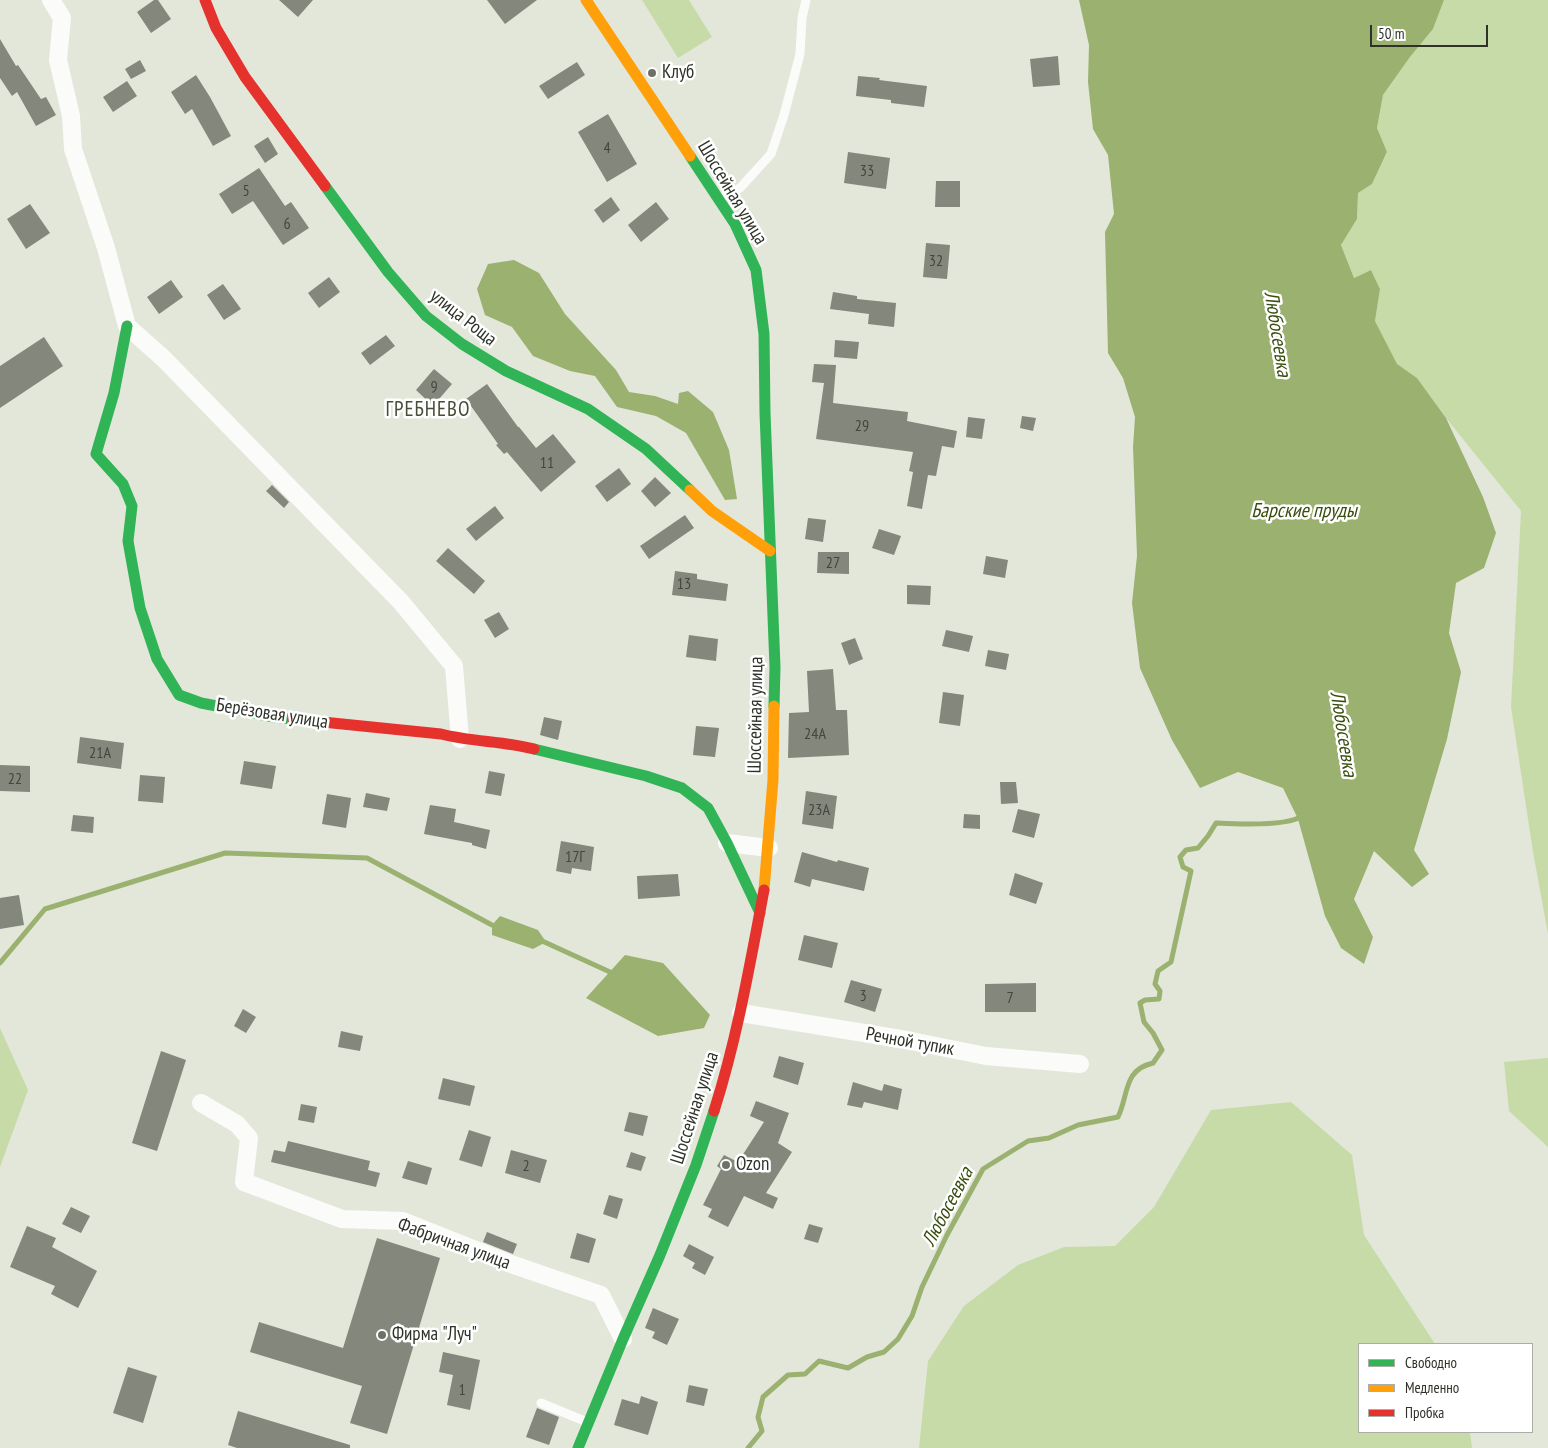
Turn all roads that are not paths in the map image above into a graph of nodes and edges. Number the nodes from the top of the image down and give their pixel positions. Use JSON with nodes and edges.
{"nodes":[{"id":1,"x":52,"y":0,"type":"edge"},
{"id":2,"x":204,"y":0,"type":"edge"},
{"id":3,"x":586,"y":0,"type":"edge"},
{"id":4,"x":806,"y":0,"type":"edge"},
{"id":5,"x":719,"y":199,"type":"junction"},
{"id":6,"x":127,"y":326,"type":"junction"},
{"id":7,"x":770,"y":551,"type":"junction"},
{"id":8,"x":460,"y":739,"type":"junction"},
{"id":9,"x":727,"y":843,"type":"junction"},
{"id":10,"x":769,"y":848,"type":"junction"},
{"id":11,"x":760,"y":913,"type":"junction"},
{"id":12,"x":741,"y":1013,"type":"junction"},
{"id":13,"x":1080,"y":1064,"type":"dead end"},
{"id":14,"x":201,"y":1103,"type":"dead end"},
{"id":15,"x":622,"y":1339,"type":"junction"},
{"id":16,"x":541,"y":1403,"type":"dead end"},
{"id":17,"x":588,"y":1422,"type":"junction"},
{"id":18,"x":578,"y":1448,"type":"edge"}],
"edges":[{"from":1,"to":6,"type":"street"},
{"from":2,"to":7,"type":"street","name":"улица Роща"},
{"from":3,"to":5,"type":"street","name":"Шоссейная улица"},
{"from":4,"to":5,"type":"lane"},
{"from":5,"to":7,"type":"street","name":"Шоссейная улица"},
{"from":6,"to":8,"type":"street"},
{"from":6,"to":8,"type":"street","name":"Берёзовая улица"},
{"from":7,"to":10,"type":"street","name":"Шоссейная улица"},
{"from":8,"to":9,"type":"street","name":"Берёзовая улица"},
{"from":9,"to":10,"type":"street"},
{"from":9,"to":11,"type":"street","name":"Берёзовая улица"},
{"from":10,"to":11,"type":"street","name":"Шоссейная улица"},
{"from":11,"to":12,"type":"street","name":"Шоссейная улица"},
{"from":12,"to":13,"type":"street","name":"Речной тупик"},
{"from":12,"to":15,"type":"street","name":"Шоссейная улица"},
{"from":14,"to":15,"type":"street","name":"Фабричная улица"},
{"from":15,"to":17,"type":"street","name":"Шоссейная улица"},
{"from":16,"to":17,"type":"lane"},
{"from":17,"to":18,"type":"street","name":"Шоссейная улица"}]}
